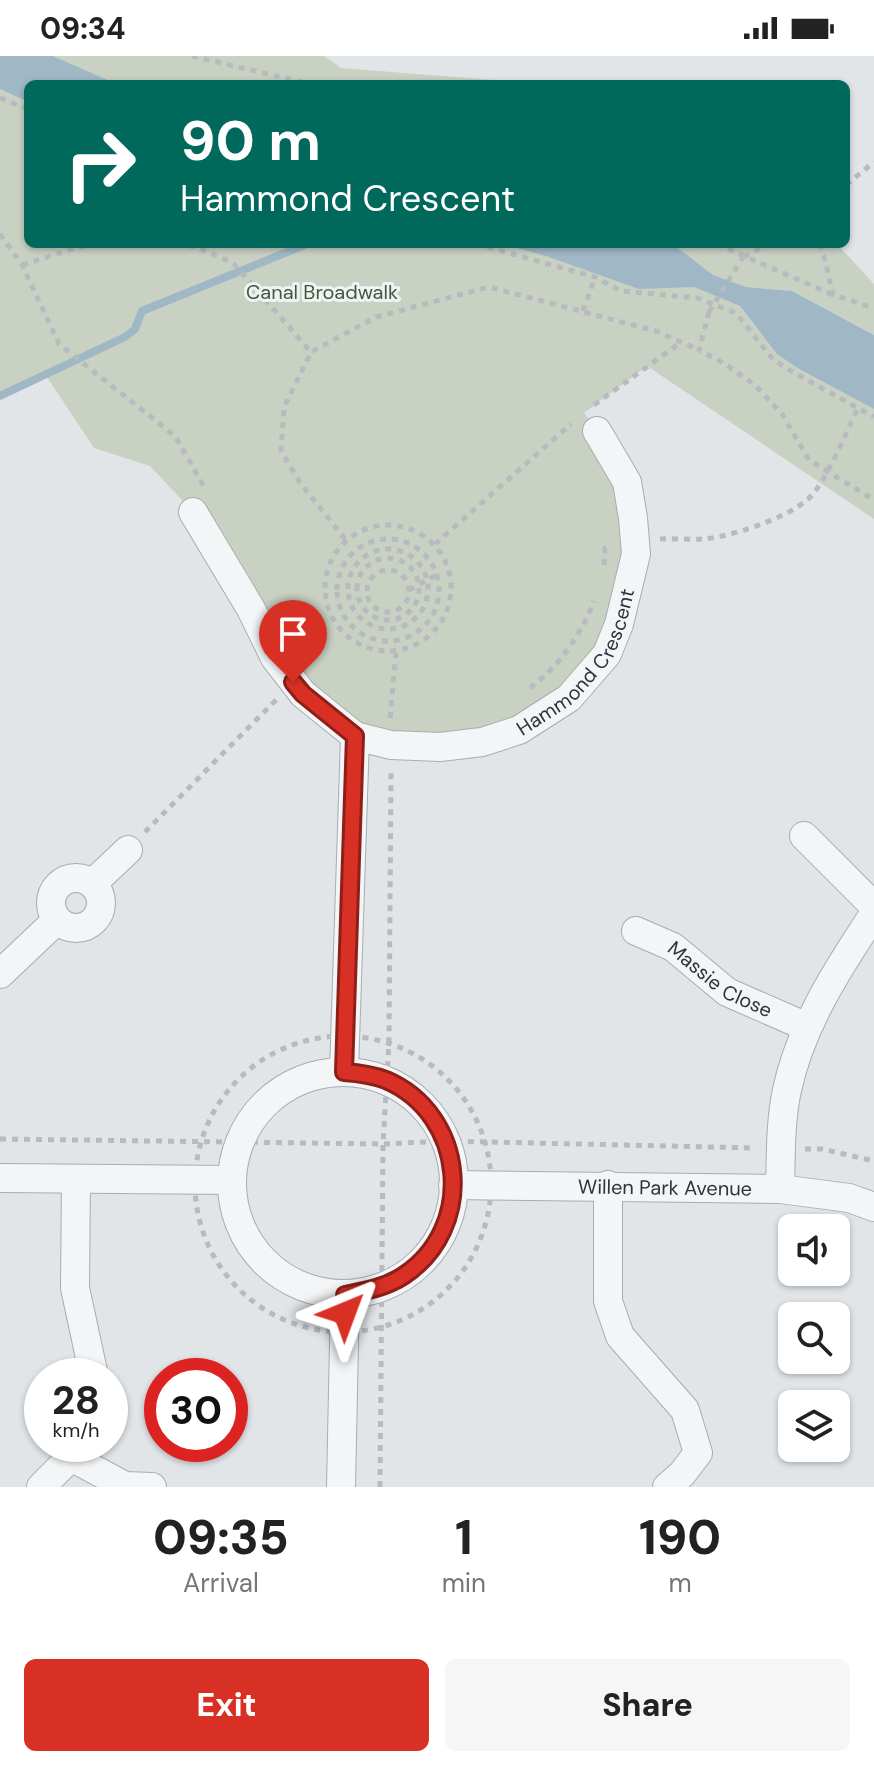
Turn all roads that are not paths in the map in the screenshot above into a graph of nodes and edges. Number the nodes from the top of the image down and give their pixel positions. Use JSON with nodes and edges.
{"nodes":[{"id":1,"x":584,"y":422,"type":"road end"},
{"id":2,"x":200,"y":501,"type":"road end"},
{"id":3,"x":355,"y":736,"type":"junction"},
{"id":4,"x":804,"y":836,"type":"dead end"},
{"id":5,"x":128,"y":850,"type":"road end"},
{"id":6,"x":874,"y":906,"type":"edge"},
{"id":7,"x":874,"y":914,"type":"edge"},
{"id":8,"x":636,"y":931,"type":"dead end"},
{"id":9,"x":0,"y":974,"type":"edge"},
{"id":10,"x":807,"y":1027,"type":"junction"},
{"id":11,"x":344,"y":1072,"type":"junction"},
{"id":12,"x":0,"y":1178,"type":"edge"},
{"id":13,"x":76,"y":1179,"type":"junction"},
{"id":14,"x":232,"y":1180,"type":"junction"},
{"id":15,"x":453,"y":1185,"type":"junction"},
{"id":16,"x":608,"y":1185,"type":"junction"},
{"id":17,"x":780,"y":1189,"type":"junction"},
{"id":18,"x":874,"y":1207,"type":"edge"},
{"id":19,"x":345,"y":1295,"type":"junction"},
{"id":20,"x":90,"y":1358,"type":"edge"},
{"id":21,"x":64,"y":1462,"type":"edge"},
{"id":22,"x":90,"y":1462,"type":"edge"},
{"id":23,"x":41,"y":1487,"type":"edge"},
{"id":24,"x":152,"y":1487,"type":"edge"},
{"id":25,"x":341,"y":1487,"type":"edge"},
{"id":26,"x":667,"y":1487,"type":"edge"}],
"edges":[{"from":1,"to":3,"type":"street","name":"Hammond Crescent"},
{"from":2,"to":3,"type":"street","name":"Hammond Crescent"},
{"from":3,"to":11,"type":"street"},
{"from":4,"to":6,"type":"street"},
{"from":5,"to":9,"type":"street"},
{"from":7,"to":10,"type":"street"},
{"from":8,"to":10,"type":"street","name":"Massie Close"},
{"from":10,"to":17,"type":"street"},
{"from":11,"to":14,"type":"street"},
{"from":11,"to":15,"type":"street"},
{"from":12,"to":13,"type":"street"},
{"from":13,"to":14,"type":"street"},
{"from":13,"to":20,"type":"street"},
{"from":14,"to":19,"type":"street"},
{"from":15,"to":16,"type":"street","name":"Willen Park Avenue"},
{"from":15,"to":19,"type":"street"},
{"from":16,"to":17,"type":"street","name":"Willen Park Avenue"},
{"from":16,"to":26,"type":"street"},
{"from":17,"to":18,"type":"street","name":"Willen Park Avenue"},
{"from":19,"to":25,"type":"street"},
{"from":21,"to":23,"type":"street"},
{"from":22,"to":24,"type":"street"}]}
